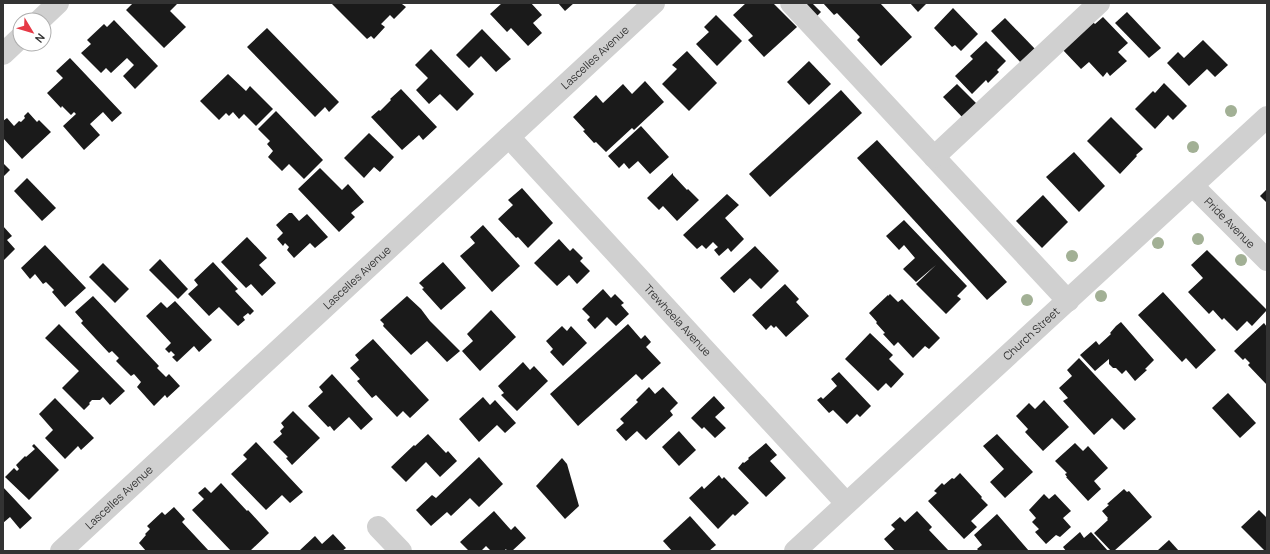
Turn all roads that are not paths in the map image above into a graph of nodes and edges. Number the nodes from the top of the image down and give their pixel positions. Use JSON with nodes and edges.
{"nodes":[{"id":1,"x":58,"y":3,"type":"edge"},
{"id":2,"x":654,"y":3,"type":"edge"},
{"id":3,"x":791,"y":3,"type":"edge"},
{"id":4,"x":1099,"y":3,"type":"edge"},
{"id":5,"x":48,"y":12,"type":"edge"},
{"id":6,"x":12,"y":46,"type":"edge"},
{"id":7,"x":3,"y":54,"type":"edge"},
{"id":8,"x":1267,"y":117,"type":"edge"},
{"id":9,"x":509,"y":137,"type":"junction"},
{"id":10,"x":934,"y":157,"type":"junction"},
{"id":11,"x":1193,"y":186,"type":"junction"},
{"id":12,"x":1267,"y":260,"type":"edge"},
{"id":13,"x":1068,"y":301,"type":"junction"},
{"id":14,"x":846,"y":504,"type":"junction"},
{"id":15,"x":378,"y":527,"type":"dead end"},
{"id":16,"x":60,"y":551,"type":"edge"},
{"id":17,"x":401,"y":551,"type":"edge"},
{"id":18,"x":795,"y":551,"type":"edge"}],
"edges":[{"from":1,"to":5,"type":"street"},
{"from":2,"to":9,"type":"street","name":"Lascelles Avenue"},
{"from":3,"to":10,"type":"street"},
{"from":4,"to":10,"type":"street"},
{"from":6,"to":7,"type":"street"},
{"from":8,"to":11,"type":"street","name":"Church Street"},
{"from":9,"to":14,"type":"street","name":"Trewheela Avenue"},
{"from":9,"to":16,"type":"street","name":"Lascelles Avenue"},
{"from":10,"to":13,"type":"street"},
{"from":11,"to":12,"type":"street","name":"Pride Avenue"},
{"from":11,"to":13,"type":"street","name":"Church Street"},
{"from":13,"to":14,"type":"street","name":"Church Street"},
{"from":14,"to":18,"type":"street","name":"Church Street"},
{"from":15,"to":17,"type":"street"}]}
